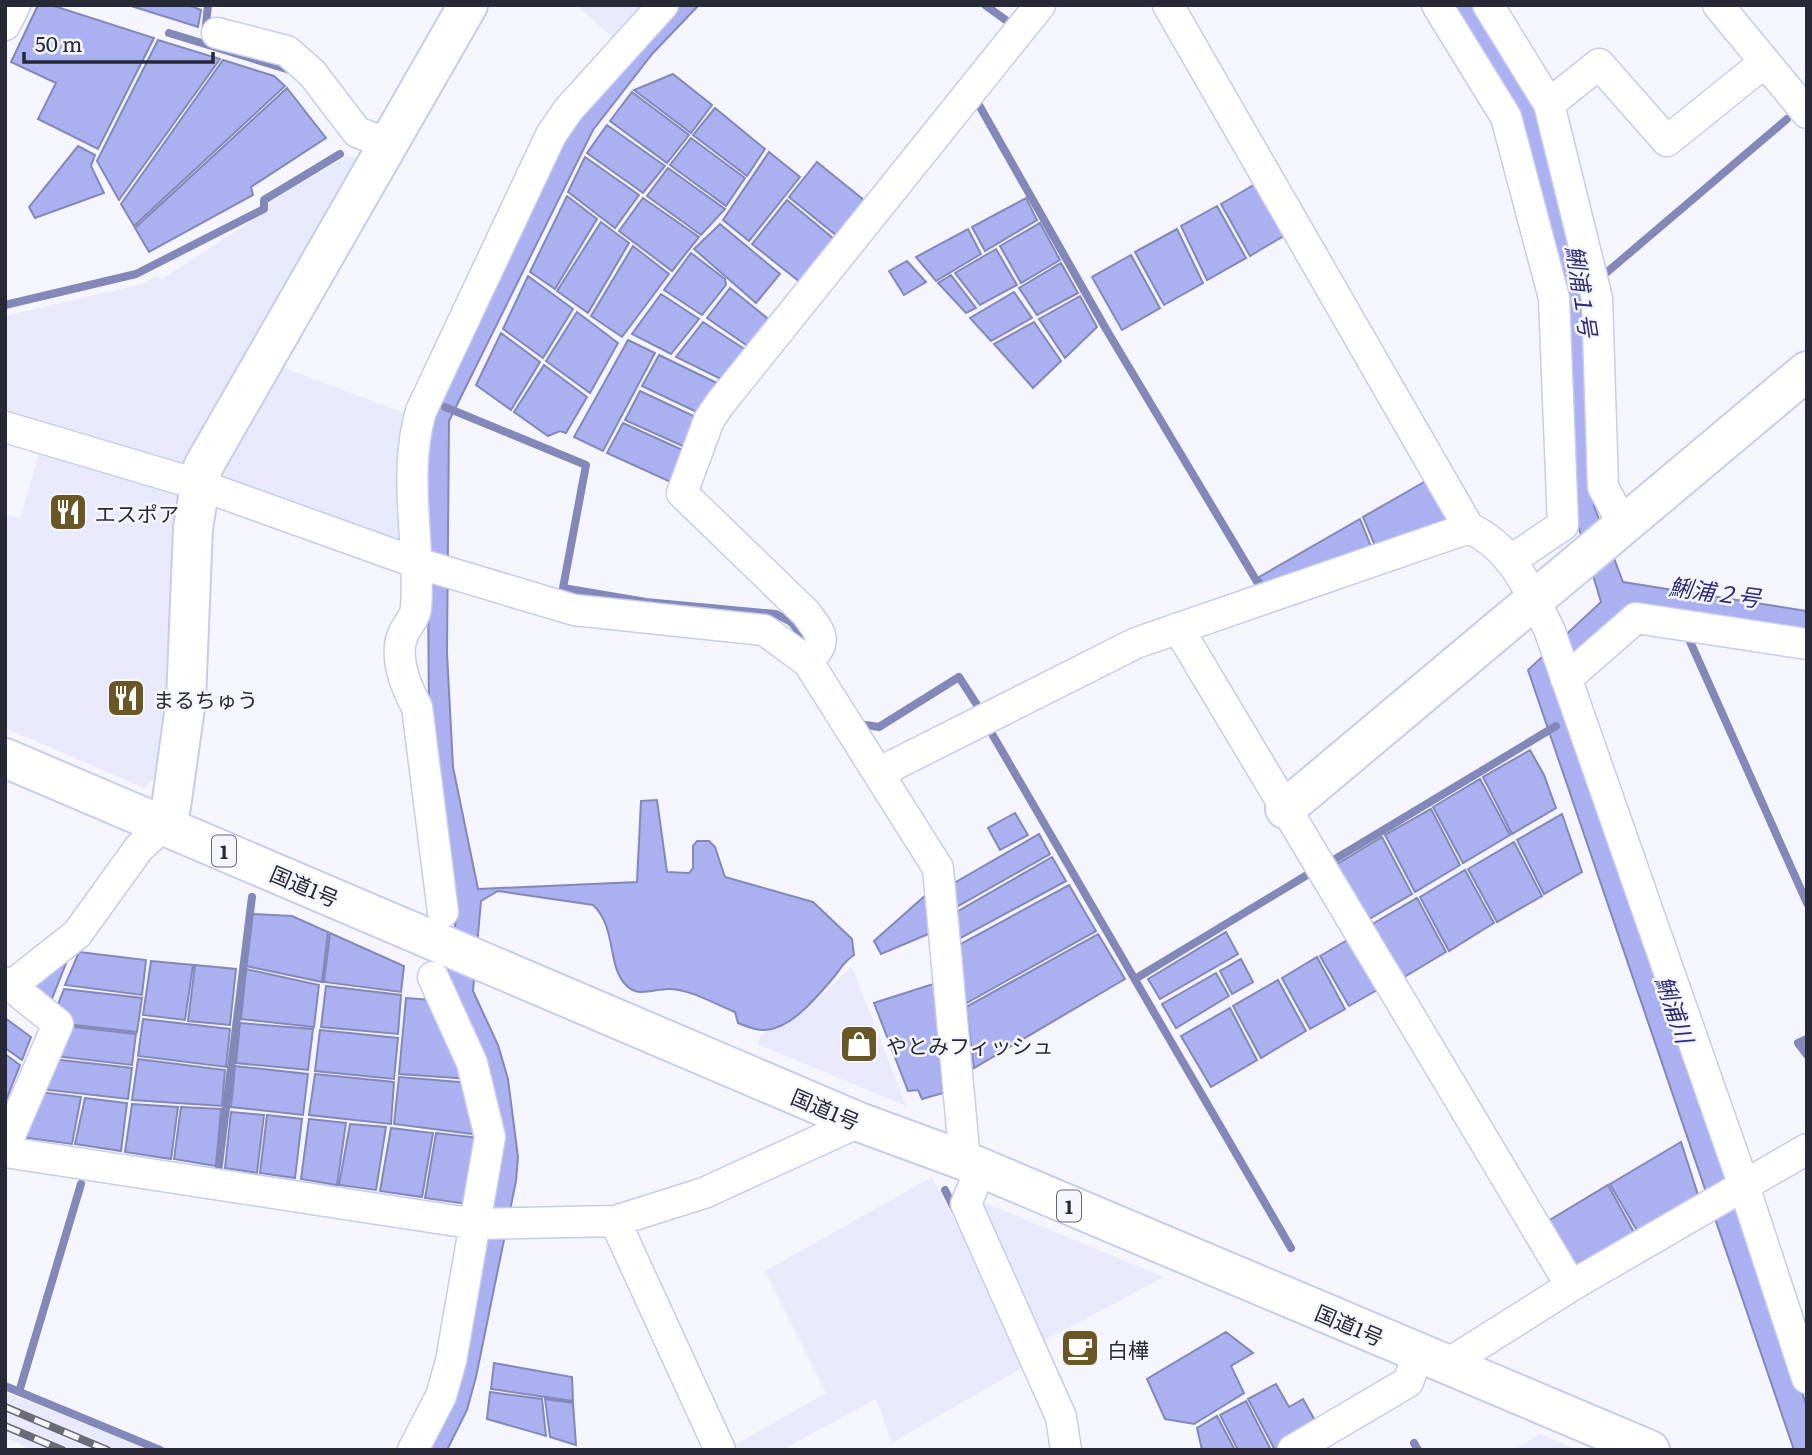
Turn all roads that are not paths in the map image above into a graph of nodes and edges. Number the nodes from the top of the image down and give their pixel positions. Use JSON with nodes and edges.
{"nodes":[{"id":1,"x":15,"y":5,"type":"edge"},
{"id":2,"x":468,"y":5,"type":"edge"},
{"id":3,"x":663,"y":5,"type":"edge"},
{"id":4,"x":1040,"y":5,"type":"edge"},
{"id":5,"x":1168,"y":5,"type":"edge"},
{"id":6,"x":1437,"y":5,"type":"edge"},
{"id":7,"x":1488,"y":5,"type":"edge"},
{"id":8,"x":1718,"y":5,"type":"edge"},
{"id":9,"x":5,"y":25,"type":"edge"},
{"id":10,"x":217,"y":33,"type":"dead end"},
{"id":11,"x":1765,"y":62,"type":"junction"},
{"id":12,"x":1549,"y":104,"type":"junction"},
{"id":13,"x":1807,"y":113,"type":"edge"},
{"id":14,"x":388,"y":144,"type":"junction"},
{"id":15,"x":1807,"y":371,"type":"edge"},
{"id":16,"x":5,"y":427,"type":"edge"},
{"id":17,"x":200,"y":485,"type":"junction"},
{"id":18,"x":1469,"y":527,"type":"junction"},
{"id":19,"x":1620,"y":529,"type":"junction"},
{"id":20,"x":1510,"y":561,"type":"junction"},
{"id":21,"x":417,"y":564,"type":"junction"},
{"id":22,"x":1542,"y":615,"type":"junction"},
{"id":23,"x":1178,"y":628,"type":"junction"},
{"id":24,"x":1807,"y":644,"type":"edge"},
{"id":25,"x":808,"y":662,"type":"junction"},
{"id":26,"x":1564,"y":673,"type":"junction"},
{"id":27,"x":5,"y":758,"type":"edge"},
{"id":28,"x":878,"y":773,"type":"junction"},
{"id":29,"x":1285,"y":809,"type":"junction"},
{"id":30,"x":164,"y":825,"type":"junction"},
{"id":31,"x":440,"y":944,"type":"junction"},
{"id":32,"x":8,"y":984,"type":"edge"},
{"id":33,"x":859,"y":1122,"type":"junction"},
{"id":34,"x":5,"y":1149,"type":"edge"},
{"id":35,"x":1807,"y":1149,"type":"edge"},
{"id":36,"x":973,"y":1165,"type":"junction"},
{"id":37,"x":1729,"y":1193,"type":"junction"},
{"id":38,"x":615,"y":1221,"type":"junction"},
{"id":39,"x":476,"y":1224,"type":"junction"},
{"id":40,"x":1570,"y":1286,"type":"junction"},
{"id":41,"x":1432,"y":1359,"type":"junction"},
{"id":42,"x":1807,"y":1378,"type":"edge"},
{"id":43,"x":413,"y":1450,"type":"edge"},
{"id":44,"x":720,"y":1450,"type":"edge"},
{"id":45,"x":1066,"y":1450,"type":"edge"},
{"id":46,"x":1293,"y":1450,"type":"edge"},
{"id":47,"x":1650,"y":1450,"type":"edge"}],
"edges":[{"from":1,"to":9,"type":"street"},
{"from":2,"to":14,"type":"main road"},
{"from":3,"to":21,"type":"street"},
{"from":4,"to":25,"type":"street"},
{"from":5,"to":18,"type":"street"},
{"from":6,"to":20,"type":"street"},
{"from":7,"to":12,"type":"street"},
{"from":8,"to":11,"type":"street"},
{"from":10,"to":14,"type":"street"},
{"from":11,"to":12,"type":"street"},
{"from":11,"to":13,"type":"street"},
{"from":12,"to":19,"type":"street"},
{"from":14,"to":17,"type":"main road"},
{"from":15,"to":19,"type":"main road"},
{"from":16,"to":17,"type":"street"},
{"from":17,"to":21,"type":"street"},
{"from":17,"to":30,"type":"main road"},
{"from":18,"to":20,"type":"street"},
{"from":18,"to":23,"type":"street"},
{"from":19,"to":22,"type":"main road"},
{"from":20,"to":22,"type":"street"},
{"from":21,"to":25,"type":"street"},
{"from":21,"to":31,"type":"street"},
{"from":22,"to":26,"type":"street"},
{"from":22,"to":29,"type":"main road"},
{"from":23,"to":28,"type":"street"},
{"from":23,"to":29,"type":"street"},
{"from":24,"to":26,"type":"street"},
{"from":25,"to":28,"type":"street"},
{"from":26,"to":37,"type":"street"},
{"from":27,"to":30,"type":"main road","name":"国道1号","number":"1"},
{"from":28,"to":36,"type":"street"},
{"from":29,"to":40,"type":"street"},
{"from":30,"to":31,"type":"main road","name":"国道1号","number":"1"},
{"from":30,"to":32,"type":"street"},
{"from":31,"to":33,"type":"main road","name":"国道1号","number":"1"},
{"from":31,"to":39,"type":"street"},
{"from":32,"to":34,"type":"street"},
{"from":33,"to":36,"type":"main road","name":"国道1号","number":"1"},
{"from":33,"to":38,"type":"street"},
{"from":34,"to":39,"type":"street"},
{"from":35,"to":37,"type":"street"},
{"from":36,"to":41,"type":"main road","name":"国道1号","number":"1"},
{"from":36,"to":45,"type":"street"},
{"from":37,"to":40,"type":"street"},
{"from":37,"to":42,"type":"street"},
{"from":38,"to":39,"type":"street"},
{"from":38,"to":44,"type":"street"},
{"from":39,"to":43,"type":"street"},
{"from":40,"to":41,"type":"street"},
{"from":41,"to":46,"type":"street"},
{"from":41,"to":47,"type":"main road","name":"国道1号","number":"1"}]}
